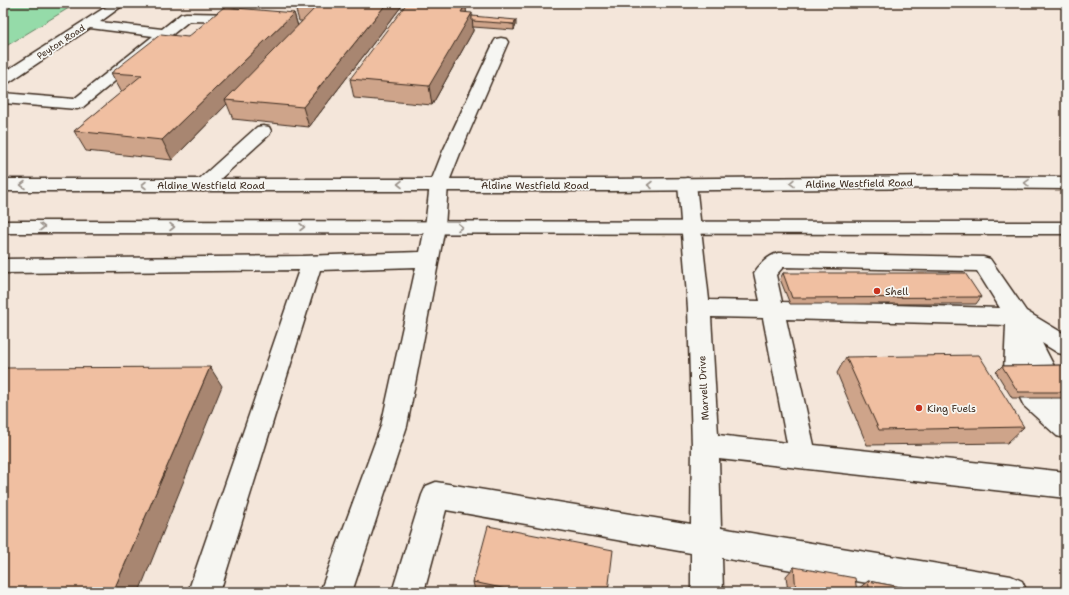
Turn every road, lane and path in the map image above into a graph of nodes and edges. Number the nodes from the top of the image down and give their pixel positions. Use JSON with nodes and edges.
{"nodes":[{"id":1,"x":120,"y":3,"type":"edge"},
{"id":2,"x":252,"y":18,"type":"edge"},
{"id":3,"x":87,"y":24,"type":"junction"},
{"id":4,"x":165,"y":33,"type":"junction"},
{"id":5,"x":501,"y":42,"type":"dead end"},
{"id":6,"x":3,"y":80,"type":"edge"},
{"id":7,"x":3,"y":98,"type":"edge"},
{"id":8,"x":263,"y":131,"type":"dead end"},
{"id":9,"x":1066,"y":183,"type":"edge"},
{"id":10,"x":439,"y":184,"type":"junction"},
{"id":11,"x":687,"y":184,"type":"junction"},
{"id":12,"x":3,"y":185,"type":"edge"},
{"id":13,"x":203,"y":185,"type":"junction"},
{"id":14,"x":3,"y":227,"type":"edge"},
{"id":15,"x":435,"y":227,"type":"junction"},
{"id":16,"x":690,"y":227,"type":"junction"},
{"id":17,"x":1066,"y":228,"type":"edge"},
{"id":18,"x":428,"y":259,"type":"junction"},
{"id":19,"x":312,"y":262,"type":"junction"},
{"id":20,"x":3,"y":266,"type":"edge"},
{"id":21,"x":699,"y":308,"type":"junction"},
{"id":22,"x":773,"y":310,"type":"junction"},
{"id":23,"x":1018,"y":317,"type":"junction"},
{"id":24,"x":1066,"y":346,"type":"edge"},
{"id":25,"x":1066,"y":360,"type":"edge"},
{"id":26,"x":1016,"y":372,"type":"edge"},
{"id":27,"x":1045,"y":372,"type":"edge"},
{"id":28,"x":1033,"y":398,"type":"edge"},
{"id":29,"x":1066,"y":428,"type":"edge"},
{"id":30,"x":705,"y":446,"type":"junction"},
{"id":31,"x":803,"y":456,"type":"junction"},
{"id":32,"x":1066,"y":485,"type":"edge"},
{"id":33,"x":706,"y":540,"type":"junction"},
{"id":34,"x":204,"y":592,"type":"edge"},
{"id":35,"x":336,"y":592,"type":"edge"},
{"id":36,"x":408,"y":592,"type":"edge"},
{"id":37,"x":707,"y":592,"type":"edge"},
{"id":38,"x":1011,"y":592,"type":"edge"}],
"edges":[{"from":1,"to":3,"type":"main road","name":"Peyton Road"},
{"from":2,"to":4,"type":"main road"},
{"from":3,"to":4,"type":"main road"},
{"from":3,"to":6,"type":"main road","name":"Peyton Road"},
{"from":4,"to":7,"type":"main road"},
{"from":5,"to":10,"type":"main road"},
{"from":8,"to":13,"type":"main road"},
{"from":9,"to":11,"type":"main road","name":"Aldine Westfield Road","one_way":true},
{"from":11,"to":10,"type":"main road","name":"Aldine Westfield Road","one_way":true},
{"from":10,"to":13,"type":"main road","name":"Aldine Westfield Road","one_way":true},
{"from":10,"to":15,"type":"main road"},
{"from":11,"to":16,"type":"main road","name":"Marvell Drive"},
{"from":13,"to":12,"type":"main road","name":"Aldine Westfield Road","one_way":true},
{"from":14,"to":15,"type":"main road","one_way":true},
{"from":15,"to":16,"type":"main road","one_way":true},
{"from":15,"to":18,"type":"main road"},
{"from":16,"to":17,"type":"main road"},
{"from":16,"to":21,"type":"main road","name":"Marvell Drive"},
{"from":18,"to":19,"type":"main road"},
{"from":18,"to":35,"type":"main road"},
{"from":19,"to":20,"type":"main road"},
{"from":19,"to":34,"type":"main road"},
{"from":21,"to":22,"type":"main road"},
{"from":21,"to":30,"type":"main road","name":"Marvell Drive"},
{"from":22,"to":23,"type":"main road"},
{"from":22,"to":23,"type":"main road"},
{"from":22,"to":31,"type":"main road"},
{"from":23,"to":24,"type":"main road"},
{"from":23,"to":25,"type":"main road"},
{"from":23,"to":26,"type":"main road"},
{"from":23,"to":27,"type":"main road"},
{"from":28,"to":29,"type":"main road"},
{"from":30,"to":31,"type":"main road"},
{"from":30,"to":33,"type":"main road","name":"Marvell Drive"},
{"from":31,"to":32,"type":"main road"},
{"from":33,"to":36,"type":"main road"},
{"from":33,"to":37,"type":"main road","name":"Marvell Drive"},
{"from":33,"to":38,"type":"main road"}]}
